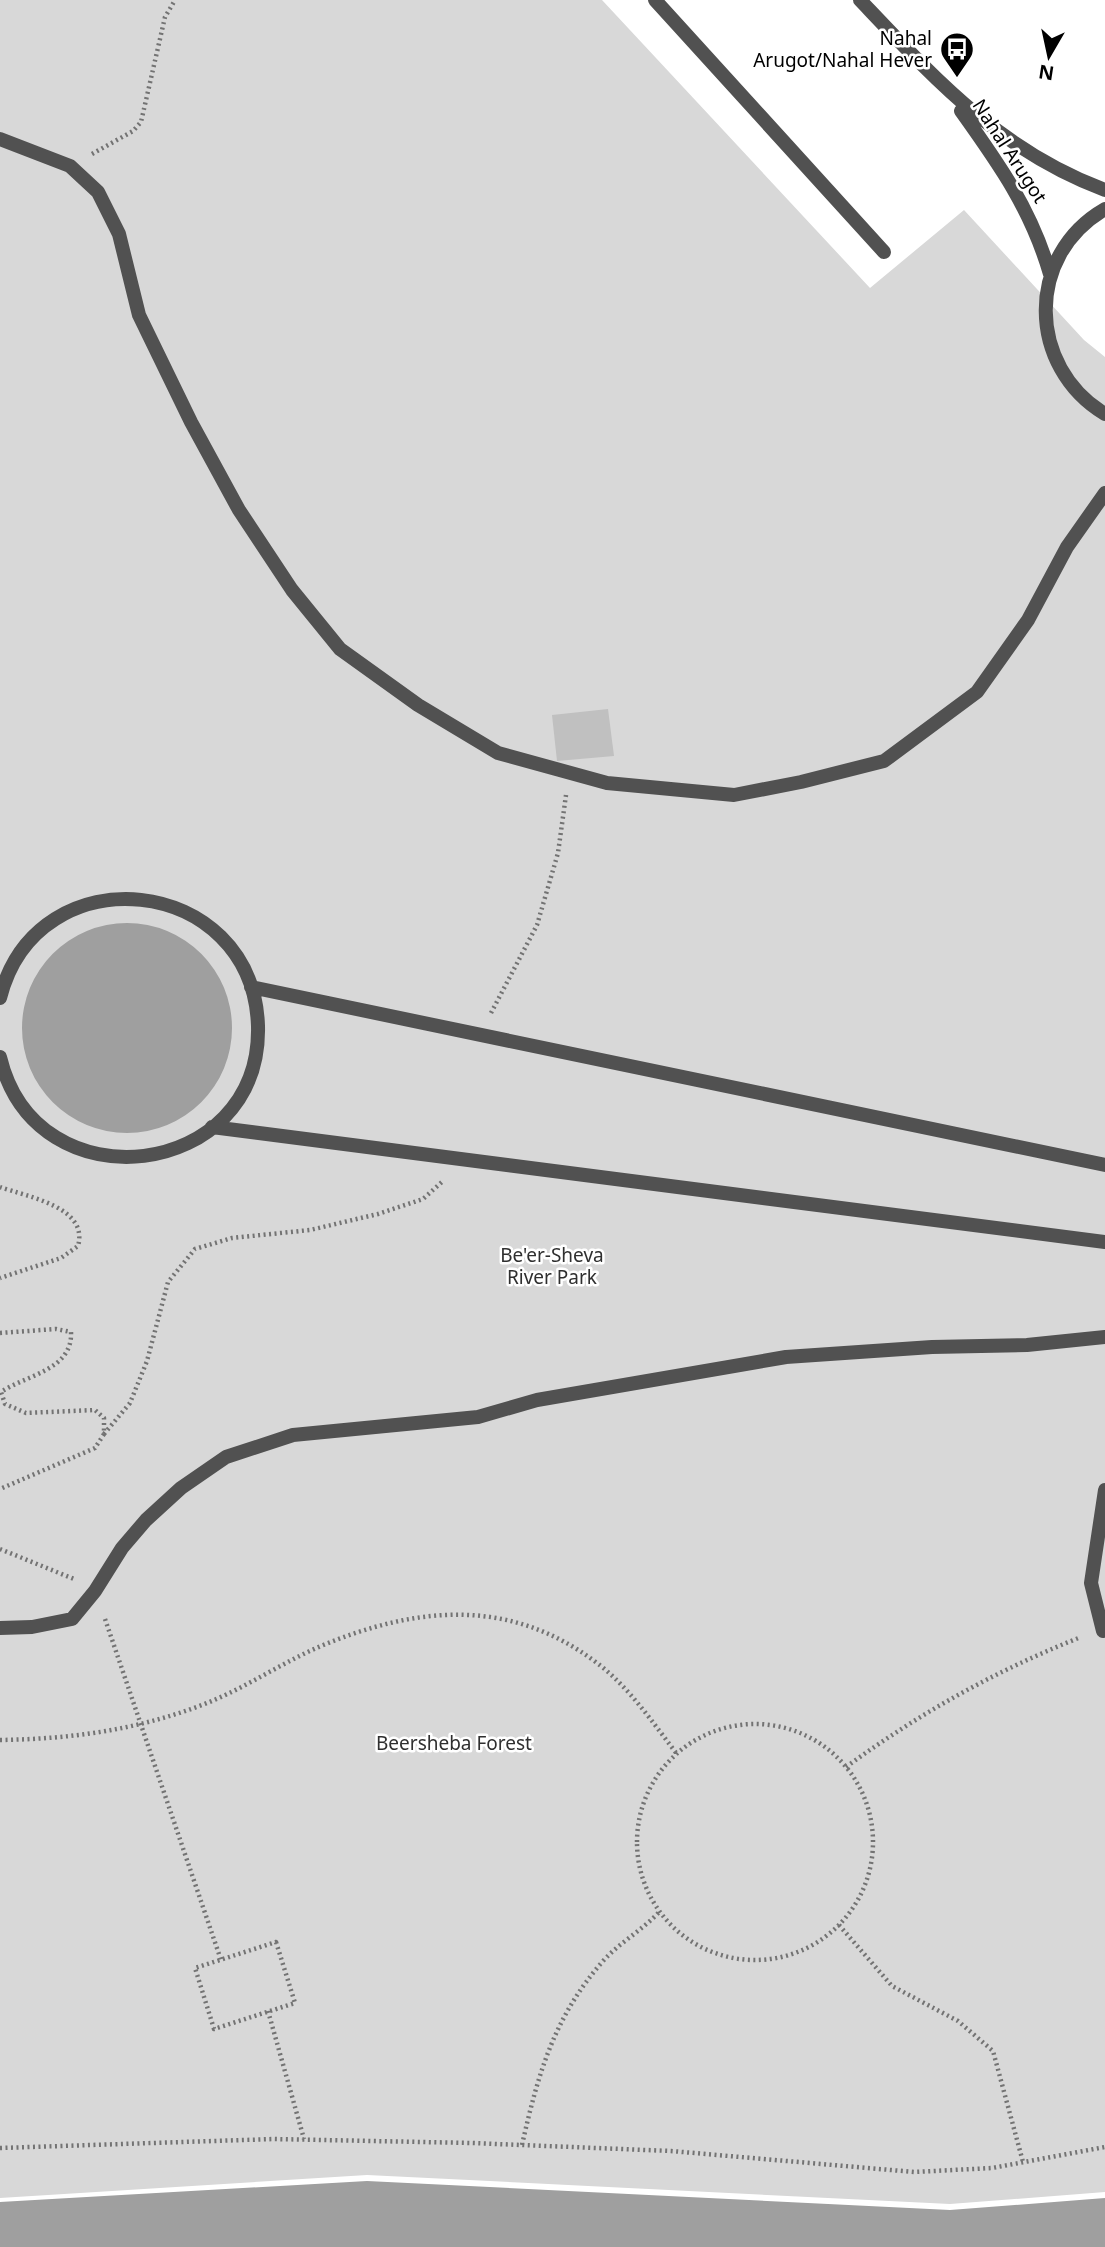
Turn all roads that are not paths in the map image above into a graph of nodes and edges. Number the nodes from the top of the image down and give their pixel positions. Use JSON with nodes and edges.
{"nodes":[{"id":1,"x":655,"y":0,"type":"edge"},
{"id":2,"x":860,"y":0,"type":"edge"},
{"id":3,"x":947,"y":92,"type":"junction"},
{"id":4,"x":0,"y":139,"type":"edge"},
{"id":5,"x":1105,"y":190,"type":"edge"},
{"id":6,"x":1105,"y":209,"type":"edge"},
{"id":7,"x":884,"y":252,"type":"dead end"},
{"id":8,"x":1050,"y":274,"type":"junction"},
{"id":9,"x":1105,"y":414,"type":"edge"},
{"id":10,"x":1105,"y":494,"type":"edge"},
{"id":11,"x":251,"y":987,"type":"junction"},
{"id":12,"x":0,"y":998,"type":"edge"},
{"id":13,"x":0,"y":1057,"type":"edge"},
{"id":14,"x":212,"y":1127,"type":"junction"},
{"id":15,"x":1105,"y":1165,"type":"edge"},
{"id":16,"x":1105,"y":1242,"type":"edge"},
{"id":17,"x":1105,"y":1336,"type":"edge"},
{"id":18,"x":1105,"y":1490,"type":"edge"},
{"id":19,"x":0,"y":1628,"type":"edge"},
{"id":20,"x":1103,"y":1631,"type":"road end"}],
"edges":[{"from":1,"to":7,"type":"street"},
{"from":2,"to":3,"type":"street","name":"Nahal Arugot"},
{"from":3,"to":5,"type":"street","name":"Nahal Arugot"},
{"from":3,"to":8,"type":"street","name":"Nahal Arugot"},
{"from":4,"to":10,"type":"street"},
{"from":6,"to":8,"type":"street"},
{"from":8,"to":9,"type":"street"},
{"from":11,"to":12,"type":"street"},
{"from":11,"to":14,"type":"street"},
{"from":11,"to":15,"type":"street"},
{"from":13,"to":14,"type":"street"},
{"from":14,"to":16,"type":"street"},
{"from":17,"to":19,"type":"street"},
{"from":18,"to":20,"type":"street"}]}
